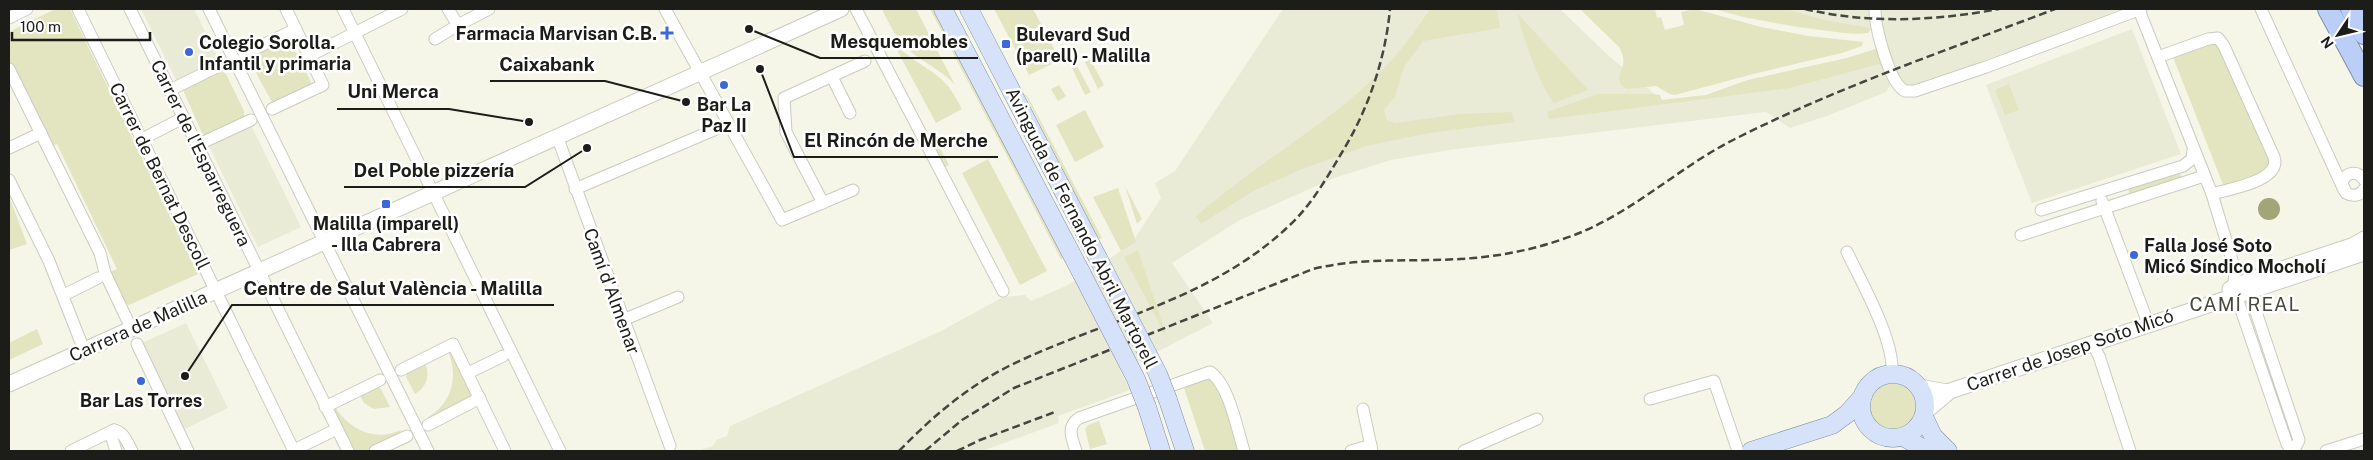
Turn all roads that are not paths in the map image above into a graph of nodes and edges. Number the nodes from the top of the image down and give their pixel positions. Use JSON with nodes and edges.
{"nodes":[{"id":1,"x":26,"y":9,"type":"edge"},
{"id":2,"x":78,"y":9,"type":"edge"},
{"id":3,"x":130,"y":9,"type":"edge"},
{"id":4,"x":209,"y":9,"type":"edge"},
{"id":5,"x":286,"y":9,"type":"edge"},
{"id":6,"x":343,"y":9,"type":"edge"},
{"id":7,"x":350,"y":9,"type":"edge"},
{"id":8,"x":402,"y":9,"type":"edge"},
{"id":9,"x":448,"y":9,"type":"edge"},
{"id":10,"x":489,"y":9,"type":"edge"},
{"id":11,"x":665,"y":9,"type":"edge"},
{"id":12,"x":841,"y":9,"type":"edge"},
{"id":13,"x":856,"y":9,"type":"edge"},
{"id":14,"x":943,"y":9,"type":"edge"},
{"id":15,"x":969,"y":9,"type":"edge"},
{"id":16,"x":1874,"y":9,"type":"edge"},
{"id":17,"x":2140,"y":9,"type":"edge"},
{"id":18,"x":2260,"y":9,"type":"edge"},
{"id":19,"x":2328,"y":9,"type":"edge"},
{"id":20,"x":2351,"y":9,"type":"edge"},
{"id":21,"x":9,"y":18,"type":"edge"},
{"id":22,"x":458,"y":24,"type":"junction"},
{"id":23,"x":296,"y":29,"type":"junction"},
{"id":24,"x":358,"y":32,"type":"junction"},
{"id":25,"x":2364,"y":34,"type":"edge"},
{"id":26,"x":435,"y":39,"type":"dead end"},
{"id":27,"x":244,"y":54,"type":"dead end"},
{"id":28,"x":309,"y":56,"type":"junction"},
{"id":29,"x":2158,"y":57,"type":"junction"},
{"id":30,"x":865,"y":61,"type":"dead end"},
{"id":31,"x":223,"y":64,"type":"dead end"},
{"id":32,"x":9,"y":69,"type":"edge"},
{"id":33,"x":699,"y":72,"type":"junction"},
{"id":34,"x":832,"y":77,"type":"junction"},
{"id":35,"x":2363,"y":79,"type":"edge"},
{"id":36,"x":170,"y":90,"type":"junction"},
{"id":37,"x":272,"y":110,"type":"dead end"},
{"id":38,"x":850,"y":113,"type":"dead end"},
{"id":39,"x":183,"y":118,"type":"junction"},
{"id":40,"x":251,"y":120,"type":"dead end"},
{"id":41,"x":728,"y":124,"type":"junction"},
{"id":42,"x":41,"y":133,"type":"junction"},
{"id":43,"x":557,"y":136,"type":"junction"},
{"id":44,"x":142,"y":139,"type":"junction"},
{"id":45,"x":197,"y":145,"type":"junction"},
{"id":46,"x":9,"y":148,"type":"edge"},
{"id":47,"x":2193,"y":150,"type":"junction"},
{"id":48,"x":2328,"y":158,"type":"junction"},
{"id":49,"x":2352,"y":173,"type":"junction"},
{"id":50,"x":2204,"y":176,"type":"junction"},
{"id":51,"x":9,"y":180,"type":"edge"},
{"id":52,"x":2364,"y":180,"type":"edge"},
{"id":53,"x":575,"y":189,"type":"junction"},
{"id":54,"x":2364,"y":189,"type":"edge"},
{"id":55,"x":852,"y":190,"type":"dead end"},
{"id":56,"x":2344,"y":190,"type":"junction"},
{"id":57,"x":436,"y":191,"type":"junction"},
{"id":58,"x":2099,"y":192,"type":"junction"},
{"id":59,"x":2212,"y":194,"type":"junction"},
{"id":60,"x":823,"y":203,"type":"junction"},
{"id":61,"x":2104,"y":208,"type":"junction"},
{"id":62,"x":2041,"y":210,"type":"dead end"},
{"id":63,"x":2021,"y":235,"type":"dead end"},
{"id":64,"x":2364,"y":239,"type":"edge"},
{"id":65,"x":324,"y":242,"type":"junction"},
{"id":66,"x":1848,"y":252,"type":"dead end"},
{"id":67,"x":2364,"y":253,"type":"edge"},
{"id":68,"x":2364,"y":263,"type":"edge"},
{"id":69,"x":258,"y":271,"type":"junction"},
{"id":70,"x":98,"y":278,"type":"dead end"},
{"id":71,"x":216,"y":290,"type":"junction"},
{"id":72,"x":1003,"y":292,"type":"dead end"},
{"id":73,"x":2241,"y":294,"type":"junction"},
{"id":74,"x":64,"y":296,"type":"junction"},
{"id":75,"x":678,"y":297,"type":"dead end"},
{"id":76,"x":623,"y":320,"type":"junction"},
{"id":77,"x":2148,"y":324,"type":"junction"},
{"id":78,"x":131,"y":328,"type":"junction"},
{"id":79,"x":2092,"y":342,"type":"junction"},
{"id":80,"x":136,"y":344,"type":"dead end"},
{"id":81,"x":84,"y":350,"type":"junction"},
{"id":82,"x":503,"y":356,"type":"dead end"},
{"id":83,"x":401,"y":370,"type":"dead end"},
{"id":84,"x":468,"y":373,"type":"junction"},
{"id":85,"x":1892,"y":374,"type":"junction"},
{"id":86,"x":380,"y":380,"type":"dead end"},
{"id":87,"x":9,"y":384,"type":"edge"},
{"id":88,"x":1920,"y":387,"type":"junction"},
{"id":89,"x":1947,"y":392,"type":"junction"},
{"id":90,"x":1862,"y":396,"type":"junction"},
{"id":91,"x":480,"y":398,"type":"junction"},
{"id":92,"x":1650,"y":399,"type":"dead end"},
{"id":93,"x":325,"y":407,"type":"junction"},
{"id":94,"x":1363,"y":409,"type":"dead end"},
{"id":95,"x":1925,"y":415,"type":"junction"},
{"id":96,"x":1537,"y":419,"type":"dead end"},
{"id":97,"x":428,"y":425,"type":"dead end"},
{"id":98,"x":337,"y":429,"type":"junction"},
{"id":99,"x":1870,"y":429,"type":"junction"},
{"id":100,"x":114,"y":430,"type":"junction"},
{"id":101,"x":407,"y":436,"type":"dead end"},
{"id":102,"x":1903,"y":437,"type":"junction"},
{"id":103,"x":2364,"y":439,"type":"edge"},
{"id":104,"x":670,"y":446,"type":"dead end"},
{"id":105,"x":2301,"y":446,"type":"edge"},
{"id":106,"x":1372,"y":448,"type":"edge"},
{"id":107,"x":2288,"y":448,"type":"edge"},
{"id":108,"x":294,"y":450,"type":"edge"},
{"id":109,"x":71,"y":451,"type":"edge"},
{"id":110,"x":116,"y":451,"type":"edge"},
{"id":111,"x":132,"y":451,"type":"edge"},
{"id":112,"x":188,"y":451,"type":"edge"},
{"id":113,"x":348,"y":451,"type":"edge"},
{"id":114,"x":374,"y":451,"type":"edge"},
{"id":115,"x":428,"y":451,"type":"edge"},
{"id":116,"x":506,"y":451,"type":"edge"},
{"id":117,"x":560,"y":451,"type":"edge"},
{"id":118,"x":566,"y":451,"type":"edge"},
{"id":119,"x":1076,"y":451,"type":"edge"},
{"id":120,"x":1161,"y":451,"type":"edge"},
{"id":121,"x":1185,"y":451,"type":"edge"},
{"id":122,"x":1244,"y":451,"type":"edge"},
{"id":123,"x":1351,"y":451,"type":"edge"},
{"id":124,"x":1464,"y":451,"type":"edge"},
{"id":125,"x":1738,"y":451,"type":"edge"},
{"id":126,"x":1751,"y":451,"type":"edge"},
{"id":127,"x":1771,"y":451,"type":"edge"},
{"id":128,"x":1928,"y":451,"type":"edge"},
{"id":129,"x":1948,"y":451,"type":"edge"},
{"id":130,"x":2130,"y":451,"type":"edge"},
{"id":131,"x":2326,"y":451,"type":"edge"}],
"edges":[{"from":1,"to":21,"type":"street"},
{"from":2,"to":44,"type":"street","name":"Carrer de Bernat Descoll"},
{"from":3,"to":36,"type":"street","name":"Carrer de l'Esparreguera"},
{"from":4,"to":65,"type":"street"},
{"from":5,"to":23,"type":"street"},
{"from":6,"to":24,"type":"street"},
{"from":7,"to":24,"type":"street"},
{"from":8,"to":24,"type":"street"},
{"from":9,"to":22,"type":"street"},
{"from":10,"to":22,"type":"street"},
{"from":11,"to":33,"type":"street"},
{"from":12,"to":33,"type":"street","name":"Carrera de Malilla"},
{"from":13,"to":72,"type":"street"},
{"from":14,"to":120,"type":"main road","name":"Avinguda de Fernando Abril Martorell","bridge":true},
{"from":15,"to":121,"type":"main road","name":"Avinguda de Fernando Abril Martorell","bridge":true},
{"from":16,"to":17,"type":"street"},
{"from":17,"to":29,"type":"street"},
{"from":18,"to":48,"type":"street"},
{"from":19,"to":35,"type":"highway"},
{"from":20,"to":25,"type":"highway"},
{"from":22,"to":26,"type":"street"},
{"from":23,"to":27,"type":"street"},
{"from":23,"to":28,"type":"street"},
{"from":24,"to":28,"type":"street"},
{"from":24,"to":57,"type":"street"},
{"from":28,"to":37,"type":"street"},
{"from":29,"to":47,"type":"street"},
{"from":29,"to":59,"type":"street"},
{"from":30,"to":34,"type":"street"},
{"from":31,"to":36,"type":"street"},
{"from":32,"to":42,"type":"street"},
{"from":33,"to":41,"type":"street"},
{"from":33,"to":43,"type":"street","name":"Carrera de Malilla"},
{"from":34,"to":38,"type":"street"},
{"from":34,"to":60,"type":"street"},
{"from":36,"to":39,"type":"street","name":"Carrer de l'Esparreguera"},
{"from":39,"to":44,"type":"street"},
{"from":39,"to":45,"type":"street","name":"Carrer de l'Esparreguera"},
{"from":40,"to":45,"type":"street"},
{"from":41,"to":53,"type":"street"},
{"from":41,"to":60,"type":"street"},
{"from":42,"to":46,"type":"street"},
{"from":42,"to":78,"type":"street"},
{"from":43,"to":53,"type":"street","name":"Camí d'Almenar"},
{"from":43,"to":57,"type":"street","name":"Carrera de Malilla"},
{"from":44,"to":71,"type":"street","name":"Carrer de Bernat Descoll"},
{"from":45,"to":69,"type":"street","name":"Carrer de l'Esparreguera"},
{"from":47,"to":50,"type":"street"},
{"from":47,"to":58,"type":"street"},
{"from":48,"to":49,"type":"street"},
{"from":48,"to":56,"type":"street"},
{"from":49,"to":52,"type":"street"},
{"from":49,"to":56,"type":"street"},
{"from":50,"to":59,"type":"street"},
{"from":50,"to":61,"type":"street"},
{"from":51,"to":74,"type":"street"},
{"from":53,"to":76,"type":"street","name":"Camí d'Almenar"},
{"from":54,"to":56,"type":"street"},
{"from":55,"to":60,"type":"street"},
{"from":57,"to":65,"type":"street","name":"Carrera de Malilla"},
{"from":57,"to":117,"type":"street"},
{"from":57,"to":118,"type":"street"},
{"from":58,"to":61,"type":"street"},
{"from":58,"to":62,"type":"street"},
{"from":59,"to":73,"type":"street"},
{"from":61,"to":63,"type":"street"},
{"from":61,"to":77,"type":"street"},
{"from":64,"to":73,"type":"street"},
{"from":65,"to":69,"type":"street","name":"Carrera de Malilla"},
{"from":65,"to":115,"type":"street"},
{"from":66,"to":85,"type":"street"},
{"from":67,"to":73,"type":"street","name":"Carrer de Josep Soto Micó"},
{"from":68,"to":73,"type":"street"},
{"from":69,"to":71,"type":"street","name":"Carrera de Malilla"},
{"from":69,"to":93,"type":"street","name":"Carrer de l'Esparreguera"},
{"from":70,"to":74,"type":"street"},
{"from":71,"to":78,"type":"street","name":"Carrera de Malilla"},
{"from":71,"to":108,"type":"street","name":"Carrer de Bernat Descoll"},
{"from":73,"to":77,"type":"street","name":"Carrer de Josep Soto Micó"},
{"from":73,"to":105,"type":"street"},
{"from":73,"to":107,"type":"street"},
{"from":74,"to":81,"type":"street"},
{"from":75,"to":76,"type":"street"},
{"from":76,"to":104,"type":"street","name":"Camí d'Almenar"},
{"from":77,"to":79,"type":"street","name":"Carrer de Josep Soto Micó"},
{"from":78,"to":81,"type":"street","name":"Carrera de Malilla"},
{"from":79,"to":89,"type":"street","name":"Carrer de Josep Soto Micó"},
{"from":79,"to":130,"type":"street"},
{"from":80,"to":112,"type":"street"},
{"from":81,"to":87,"type":"street","name":"Carrera de Malilla"},
{"from":82,"to":84,"type":"street"},
{"from":83,"to":84,"type":"street"},
{"from":84,"to":91,"type":"street"},
{"from":85,"to":88,"type":"main road"},
{"from":85,"to":90,"type":"main road"},
{"from":86,"to":93,"type":"street"},
{"from":88,"to":89,"type":"street","name":"Carrer de Josep Soto Micó"},
{"from":88,"to":95,"type":"main road"},
{"from":89,"to":95,"type":"street","name":"Carrer de Josep Soto Micó"},
{"from":90,"to":99,"type":"main road"},
{"from":90,"to":126,"type":"main road"},
{"from":91,"to":97,"type":"street"},
{"from":91,"to":116,"type":"street"},
{"from":92,"to":125,"type":"street"},
{"from":93,"to":98,"type":"street","name":"Carrer de l'Esparreguera"},
{"from":94,"to":106,"type":"street"},
{"from":95,"to":102,"type":"main road"},
{"from":95,"to":129,"type":"main road"},
{"from":96,"to":124,"type":"street"},
{"from":98,"to":108,"type":"street"},
{"from":98,"to":113,"type":"street","name":"Carrer de l'Esparreguera"},
{"from":99,"to":102,"type":"main road"},
{"from":99,"to":127,"type":"main road"},
{"from":100,"to":109,"type":"street"},
{"from":100,"to":110,"type":"street"},
{"from":100,"to":111,"type":"street"},
{"from":101,"to":114,"type":"street"},
{"from":102,"to":128,"type":"main road"},
{"from":103,"to":131,"type":"street"},
{"from":105,"to":107,"type":"street"},
{"from":106,"to":123,"type":"street"},
{"from":119,"to":122,"type":"street"}]}
